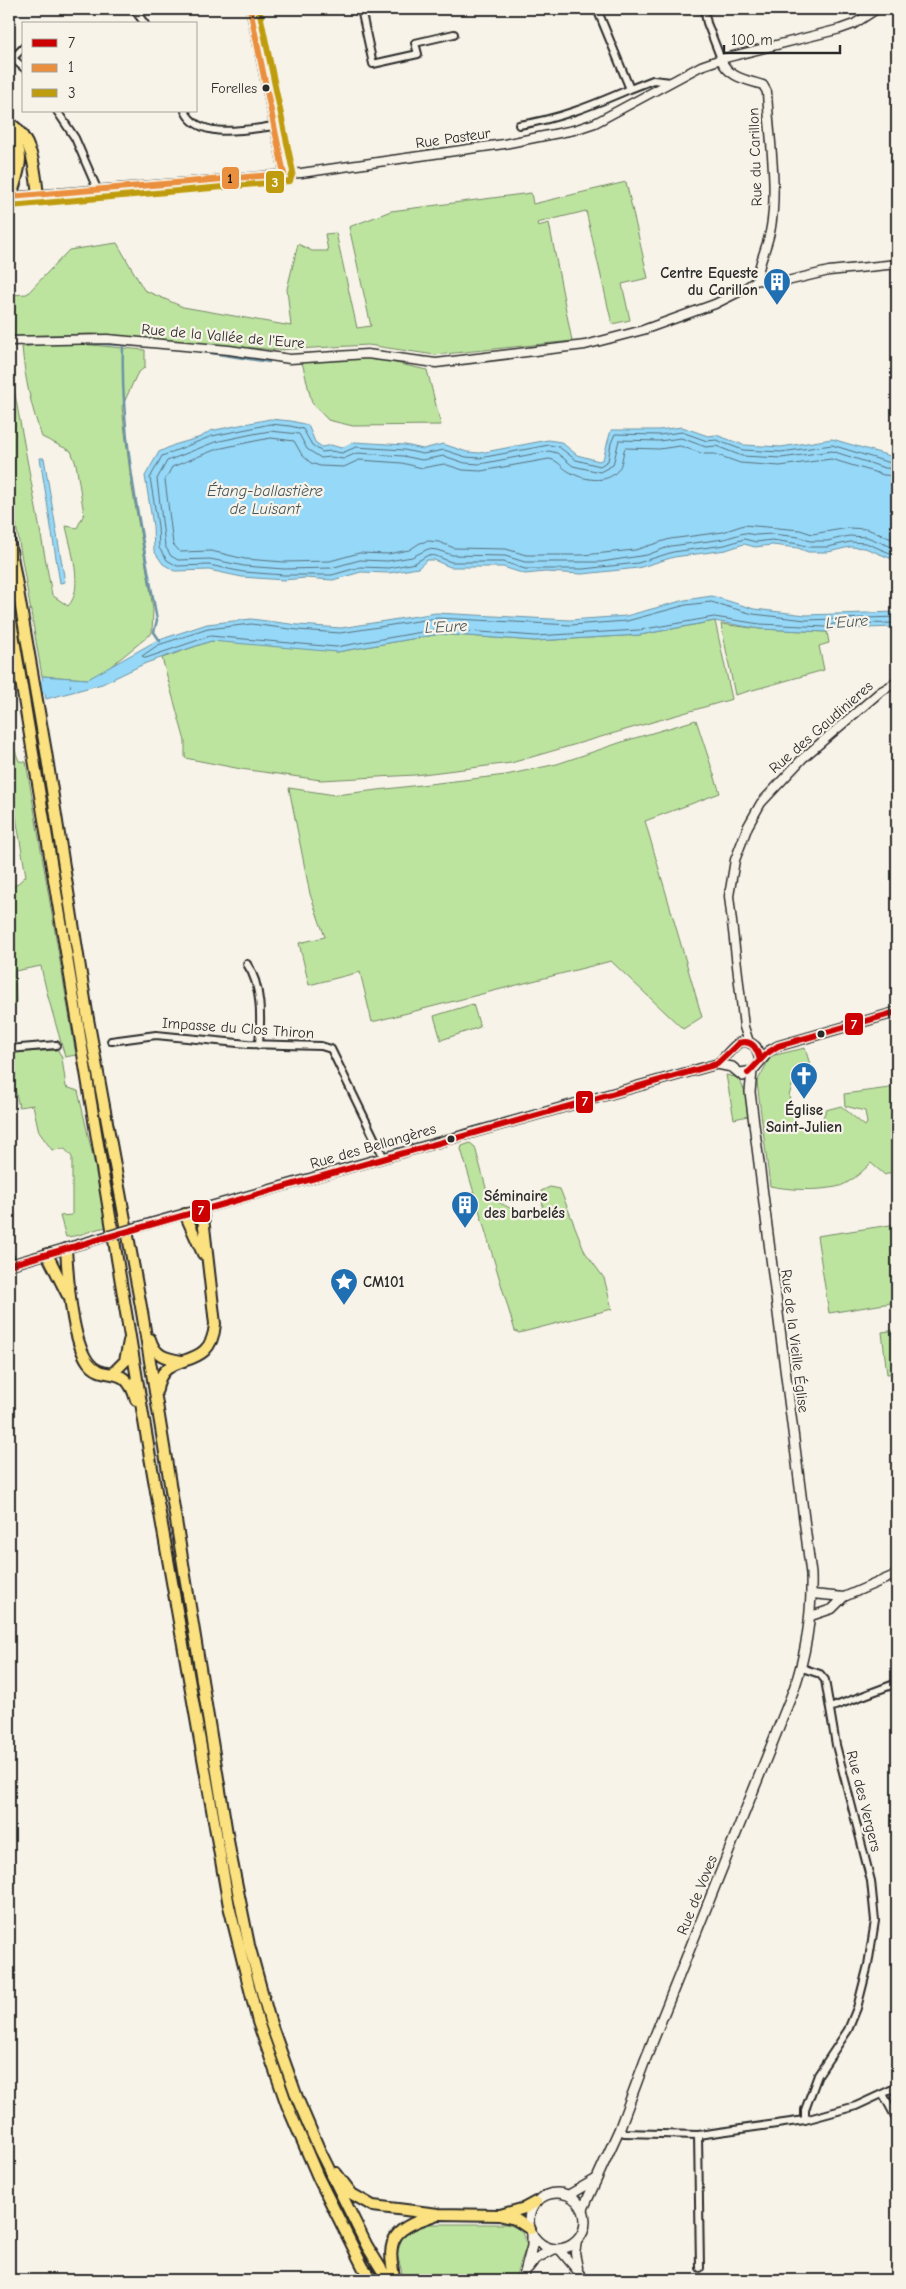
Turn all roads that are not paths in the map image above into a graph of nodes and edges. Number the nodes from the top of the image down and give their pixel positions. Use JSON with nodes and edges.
{"nodes":[{"id":1,"x":134,"y":9,"type":"edge"},
{"id":2,"x":250,"y":9,"type":"edge"},
{"id":3,"x":361,"y":9,"type":"edge"},
{"id":4,"x":597,"y":9,"type":"edge"},
{"id":5,"x":704,"y":9,"type":"edge"},
{"id":6,"x":877,"y":9,"type":"edge"},
{"id":7,"x":144,"y":22,"type":"edge"},
{"id":8,"x":454,"y":34,"type":"dead end"},
{"id":9,"x":22,"y":48,"type":"edge"},
{"id":10,"x":11,"y":56,"type":"edge"},
{"id":11,"x":721,"y":59,"type":"junction"},
{"id":12,"x":22,"y":66,"type":"edge"},
{"id":13,"x":671,"y":82,"type":"junction"},
{"id":14,"x":630,"y":89,"type":"junction"},
{"id":15,"x":58,"y":112,"type":"edge"},
{"id":16,"x":185,"y":112,"type":"edge"},
{"id":17,"x":9,"y":122,"type":"edge"},
{"id":18,"x":519,"y":125,"type":"dead end"},
{"id":19,"x":274,"y":126,"type":"junction"},
{"id":20,"x":9,"y":132,"type":"edge"},
{"id":21,"x":284,"y":174,"type":"junction"},
{"id":22,"x":98,"y":190,"type":"junction"},
{"id":23,"x":38,"y":196,"type":"junction"},
{"id":24,"x":10,"y":197,"type":"edge"},
{"id":25,"x":897,"y":264,"type":"edge"},
{"id":26,"x":757,"y":280,"type":"junction"},
{"id":27,"x":9,"y":341,"type":"edge"},
{"id":28,"x":9,"y":539,"type":"edge"},
{"id":29,"x":9,"y":611,"type":"edge"},
{"id":30,"x":897,"y":682,"type":"edge"},
{"id":31,"x":247,"y":964,"type":"dead end"},
{"id":32,"x":897,"y":1012,"type":"edge"},
{"id":33,"x":744,"y":1028,"type":"junction"},
{"id":34,"x":111,"y":1041,"type":"dead end"},
{"id":35,"x":737,"y":1043,"type":"junction"},
{"id":36,"x":753,"y":1044,"type":"junction"},
{"id":37,"x":56,"y":1045,"type":"dead end"},
{"id":38,"x":259,"y":1045,"type":"junction"},
{"id":39,"x":778,"y":1046,"type":"junction"},
{"id":40,"x":9,"y":1049,"type":"edge"},
{"id":41,"x":729,"y":1054,"type":"junction"},
{"id":42,"x":760,"y":1060,"type":"junction"},
{"id":43,"x":717,"y":1064,"type":"junction"},
{"id":44,"x":732,"y":1067,"type":"junction"},
{"id":45,"x":752,"y":1071,"type":"junction"},
{"id":46,"x":741,"y":1073,"type":"junction"},
{"id":47,"x":750,"y":1092,"type":"junction"},
{"id":48,"x":384,"y":1158,"type":"junction"},
{"id":49,"x":202,"y":1209,"type":"junction"},
{"id":50,"x":185,"y":1214,"type":"junction"},
{"id":51,"x":66,"y":1249,"type":"junction"},
{"id":52,"x":47,"y":1254,"type":"junction"},
{"id":53,"x":206,"y":1259,"type":"junction"},
{"id":54,"x":10,"y":1262,"type":"edge"},
{"id":55,"x":69,"y":1300,"type":"junction"},
{"id":56,"x":142,"y":1312,"type":"junction"},
{"id":57,"x":130,"y":1333,"type":"junction"},
{"id":58,"x":181,"y":1361,"type":"junction"},
{"id":59,"x":112,"y":1373,"type":"junction"},
{"id":60,"x":156,"y":1399,"type":"junction"},
{"id":61,"x":150,"y":1457,"type":"junction"},
{"id":62,"x":897,"y":1574,"type":"edge"},
{"id":63,"x":812,"y":1594,"type":"junction"},
{"id":64,"x":844,"y":1597,"type":"junction"},
{"id":65,"x":811,"y":1616,"type":"junction"},
{"id":66,"x":802,"y":1668,"type":"junction"},
{"id":67,"x":897,"y":1683,"type":"edge"},
{"id":68,"x":830,"y":1708,"type":"junction"},
{"id":69,"x":897,"y":2087,"type":"edge"},
{"id":70,"x":883,"y":2094,"type":"junction"},
{"id":71,"x":804,"y":2120,"type":"junction"},
{"id":72,"x":897,"y":2120,"type":"edge"},
{"id":73,"x":619,"y":2130,"type":"junction"},
{"id":74,"x":698,"y":2135,"type":"junction"},
{"id":75,"x":319,"y":2149,"type":"junction"},
{"id":76,"x":596,"y":2180,"type":"junction"},
{"id":77,"x":570,"y":2195,"type":"junction"},
{"id":78,"x":536,"y":2202,"type":"junction"},
{"id":79,"x":583,"y":2209,"type":"junction"},
{"id":80,"x":438,"y":2214,"type":"junction"},
{"id":81,"x":500,"y":2215,"type":"junction"},
{"id":82,"x":531,"y":2231,"type":"junction"},
{"id":83,"x":578,"y":2241,"type":"junction"},
{"id":84,"x":557,"y":2249,"type":"junction"},
{"id":85,"x":700,"y":2268,"type":"dead end"},
{"id":86,"x":526,"y":2270,"type":"junction"},
{"id":87,"x":579,"y":2272,"type":"junction"},
{"id":88,"x":371,"y":2280,"type":"edge"},
{"id":89,"x":388,"y":2280,"type":"edge"},
{"id":90,"x":394,"y":2280,"type":"edge"},
{"id":91,"x":523,"y":2280,"type":"edge"},
{"id":92,"x":586,"y":2280,"type":"edge"}],
"edges":[{"from":1,"to":7,"type":"street"},
{"from":2,"to":19,"type":"street"},
{"from":3,"to":8,"type":"street"},
{"from":4,"to":14,"type":"street"},
{"from":5,"to":11,"type":"street"},
{"from":6,"to":11,"type":"street","name":"Rue Pasteur"},
{"from":9,"to":10,"type":"street"},
{"from":10,"to":12,"type":"street"},
{"from":11,"to":13,"type":"street","name":"Rue Pasteur"},
{"from":11,"to":26,"type":"street","name":"Rue du Carillon"},
{"from":13,"to":14,"type":"street"},
{"from":13,"to":21,"type":"street","name":"Rue Pasteur"},
{"from":14,"to":18,"type":"street"},
{"from":15,"to":22,"type":"street"},
{"from":16,"to":19,"type":"street"},
{"from":17,"to":23,"type":"main road"},
{"from":19,"to":21,"type":"street"},
{"from":20,"to":24,"type":"main road"},
{"from":21,"to":22,"type":"street","name":"Rue Pasteur"},
{"from":22,"to":23,"type":"street","name":"Rue Pasteur"},
{"from":23,"to":24,"type":"street","name":"Rue Pasteur"},
{"from":25,"to":26,"type":"street"},
{"from":26,"to":27,"type":"street","name":"Rue de la Vallée de l'Eure"},
{"from":28,"to":56,"type":"main road"},
{"from":29,"to":57,"type":"main road"},
{"from":30,"to":33,"type":"street","name":"Rue des Gaudinieres"},
{"from":31,"to":38,"type":"street"},
{"from":32,"to":39,"type":"main road"},
{"from":33,"to":35,"type":"street"},
{"from":33,"to":36,"type":"street","name":"Rue des Gaudinieres"},
{"from":34,"to":38,"type":"street","name":"Impasse du Clos Thiron"},
{"from":35,"to":36,"type":"main road"},
{"from":35,"to":41,"type":"main road"},
{"from":36,"to":39,"type":"main road"},
{"from":36,"to":42,"type":"main road"},
{"from":37,"to":40,"type":"street"},
{"from":38,"to":48,"type":"street","name":"Impasse du Clos Thiron"},
{"from":39,"to":42,"type":"main road"},
{"from":41,"to":43,"type":"main road"},
{"from":41,"to":44,"type":"main road"},
{"from":42,"to":45,"type":"main road"},
{"from":43,"to":44,"type":"main road"},
{"from":43,"to":48,"type":"main road","name":"Rue des Bellangères"},
{"from":44,"to":46,"type":"main road"},
{"from":45,"to":46,"type":"main road"},
{"from":45,"to":47,"type":"main road"},
{"from":46,"to":47,"type":"main road"},
{"from":47,"to":63,"type":"main road","name":"Rue de la Vieille Église"},
{"from":48,"to":49,"type":"main road","name":"Rue des Bellangères"},
{"from":49,"to":50,"type":"main road","name":"Rue des Bellangères"},
{"from":49,"to":53,"type":"main road"},
{"from":50,"to":51,"type":"main road","name":"Rue des Bellangères","bridge":true},
{"from":50,"to":53,"type":"main road"},
{"from":51,"to":52,"type":"main road","name":"Rue des Bellangères"},
{"from":51,"to":55,"type":"main road"},
{"from":52,"to":54,"type":"main road","name":"Rue des Bellangères"},
{"from":52,"to":55,"type":"main road"},
{"from":53,"to":58,"type":"main road"},
{"from":55,"to":59,"type":"main road"},
{"from":56,"to":58,"type":"main road"},
{"from":56,"to":60,"type":"main road"},
{"from":57,"to":59,"type":"main road"},
{"from":57,"to":61,"type":"main road"},
{"from":58,"to":60,"type":"main road"},
{"from":59,"to":61,"type":"main road"},
{"from":60,"to":75,"type":"main road"},
{"from":61,"to":88,"type":"main road"},
{"from":62,"to":64,"type":"street"},
{"from":63,"to":64,"type":"street"},
{"from":63,"to":65,"type":"main road","name":"Rue de Voves"},
{"from":64,"to":65,"type":"street"},
{"from":65,"to":66,"type":"main road","name":"Rue de Voves"},
{"from":66,"to":68,"type":"street","name":"Rue des Vergers"},
{"from":66,"to":73,"type":"main road","name":"Rue de Voves"},
{"from":67,"to":68,"type":"street"},
{"from":68,"to":71,"type":"street","name":"Rue des Vergers"},
{"from":69,"to":70,"type":"street"},
{"from":70,"to":71,"type":"street"},
{"from":70,"to":72,"type":"street"},
{"from":71,"to":74,"type":"street"},
{"from":73,"to":74,"type":"street"},
{"from":73,"to":76,"type":"main road","name":"Rue de Voves"},
{"from":74,"to":85,"type":"street"},
{"from":75,"to":80,"type":"main road"},
{"from":75,"to":89,"type":"main road"},
{"from":76,"to":77,"type":"main road"},
{"from":76,"to":79,"type":"main road","name":"Rue de Voves"},
{"from":77,"to":78,"type":"main road"},
{"from":77,"to":79,"type":"main road"},
{"from":78,"to":81,"type":"main road"},
{"from":78,"to":82,"type":"main road"},
{"from":79,"to":83,"type":"main road"},
{"from":80,"to":81,"type":"main road"},
{"from":80,"to":90,"type":"main road"},
{"from":81,"to":82,"type":"main road"},
{"from":82,"to":84,"type":"main road"},
{"from":82,"to":86,"type":"main road"},
{"from":83,"to":84,"type":"main road"},
{"from":83,"to":87,"type":"street"},
{"from":84,"to":86,"type":"main road"},
{"from":84,"to":87,"type":"street"},
{"from":86,"to":91,"type":"main road"},
{"from":87,"to":92,"type":"street"}]}
